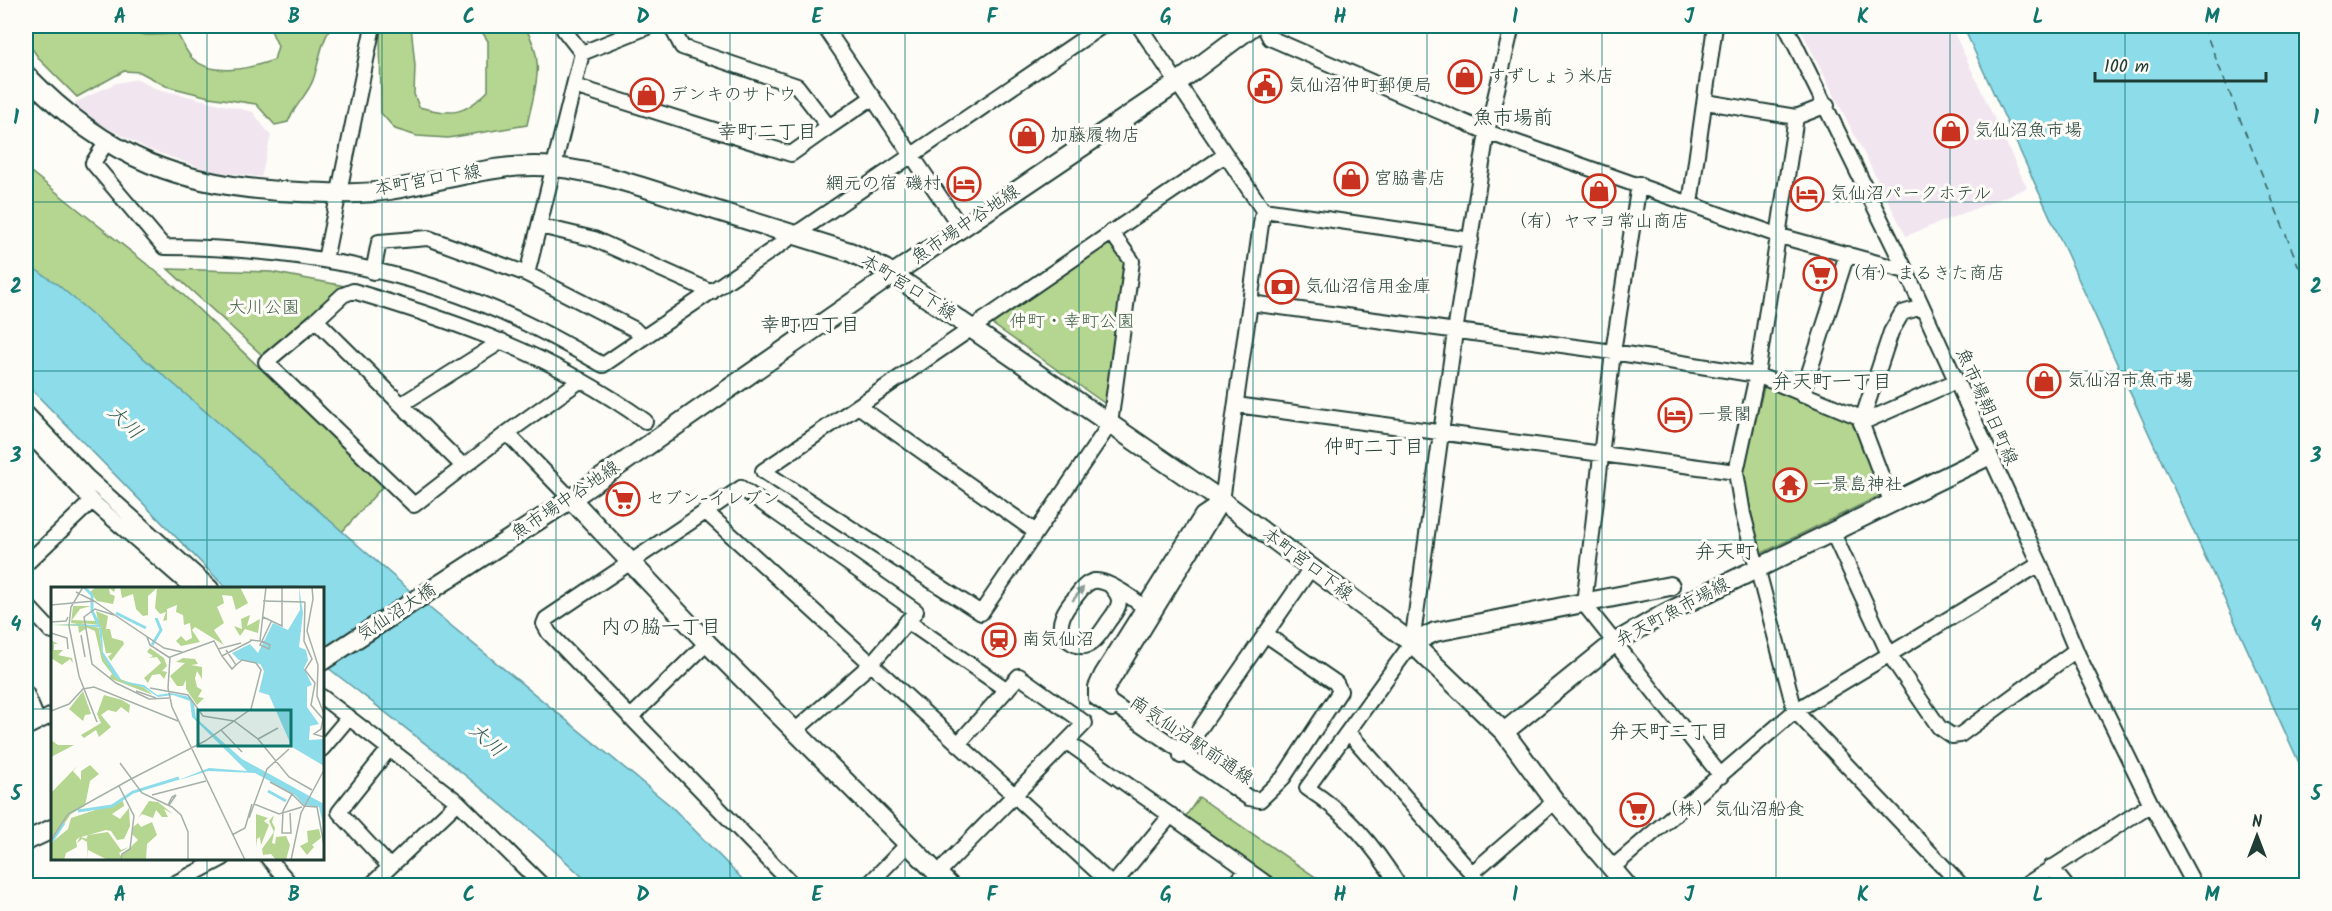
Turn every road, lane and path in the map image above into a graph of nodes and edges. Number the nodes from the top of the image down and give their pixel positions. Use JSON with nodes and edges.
{"nodes":[{"id":1,"x":373,"y":26,"type":"edge"},
{"id":2,"x":650,"y":26,"type":"edge"},
{"id":3,"x":671,"y":26,"type":"edge"},
{"id":4,"x":824,"y":26,"type":"edge"},
{"id":5,"x":1102,"y":26,"type":"edge"},
{"id":6,"x":1139,"y":26,"type":"edge"},
{"id":7,"x":1253,"y":26,"type":"edge"},
{"id":8,"x":1264,"y":26,"type":"edge"},
{"id":9,"x":1512,"y":26,"type":"edge"},
{"id":10,"x":1715,"y":26,"type":"edge"},
{"id":11,"x":1786,"y":26,"type":"edge"},
{"id":12,"x":564,"y":30,"type":"dead end"},
{"id":13,"x":582,"y":53,"type":"junction"},
{"id":14,"x":26,"y":75,"type":"edge"},
{"id":15,"x":1177,"y":83,"type":"junction"},
{"id":16,"x":574,"y":86,"type":"junction"},
{"id":17,"x":873,"y":97,"type":"junction"},
{"id":18,"x":1706,"y":102,"type":"junction"},
{"id":19,"x":1827,"y":105,"type":"junction"},
{"id":20,"x":1796,"y":117,"type":"junction"},
{"id":21,"x":829,"y":127,"type":"junction"},
{"id":22,"x":1487,"y":132,"type":"junction"},
{"id":23,"x":106,"y":143,"type":"junction"},
{"id":24,"x":912,"y":155,"type":"junction"},
{"id":25,"x":1225,"y":156,"type":"junction"},
{"id":26,"x":554,"y":167,"type":"junction"},
{"id":27,"x":1639,"y":184,"type":"junction"},
{"id":28,"x":340,"y":194,"type":"junction"},
{"id":29,"x":1690,"y":204,"type":"junction"},
{"id":30,"x":1263,"y":210,"type":"junction"},
{"id":31,"x":540,"y":226,"type":"junction"},
{"id":32,"x":961,"y":228,"type":"junction"},
{"id":33,"x":1112,"y":232,"type":"junction"},
{"id":34,"x":796,"y":235,"type":"junction"},
{"id":35,"x":1780,"y":236,"type":"junction"},
{"id":36,"x":1471,"y":240,"type":"junction"},
{"id":37,"x":1847,"y":254,"type":"junction"},
{"id":38,"x":325,"y":260,"type":"junction"},
{"id":39,"x":1906,"y":271,"type":"junction"},
{"id":40,"x":373,"y":272,"type":"junction"},
{"id":41,"x":526,"y":274,"type":"junction"},
{"id":42,"x":893,"y":274,"type":"junction"},
{"id":43,"x":712,"y":292,"type":"junction"},
{"id":44,"x":1250,"y":303,"type":"junction"},
{"id":45,"x":1922,"y":306,"type":"junction"},
{"id":46,"x":316,"y":320,"type":"junction"},
{"id":47,"x":970,"y":328,"type":"junction"},
{"id":48,"x":1455,"y":332,"type":"junction"},
{"id":49,"x":643,"y":338,"type":"junction"},
{"id":50,"x":502,"y":340,"type":"junction"},
{"id":51,"x":1613,"y":352,"type":"junction"},
{"id":52,"x":1757,"y":375,"type":"junction"},
{"id":53,"x":581,"y":380,"type":"junction"},
{"id":54,"x":1954,"y":382,"type":"junction"},
{"id":55,"x":1802,"y":395,"type":"junction"},
{"id":56,"x":402,"y":404,"type":"junction"},
{"id":57,"x":1236,"y":405,"type":"junction"},
{"id":58,"x":858,"y":406,"type":"junction"},
{"id":59,"x":26,"y":413,"type":"edge"},
{"id":60,"x":645,"y":421,"type":"dead end"},
{"id":61,"x":1861,"y":423,"type":"junction"},
{"id":62,"x":1110,"y":424,"type":"junction"},
{"id":63,"x":26,"y":431,"type":"edge"},
{"id":64,"x":507,"y":433,"type":"junction"},
{"id":65,"x":1440,"y":433,"type":"junction"},
{"id":66,"x":1600,"y":454,"type":"junction"},
{"id":67,"x":1988,"y":456,"type":"junction"},
{"id":68,"x":464,"y":466,"type":"junction"},
{"id":69,"x":1736,"y":472,"type":"junction"},
{"id":70,"x":571,"y":499,"type":"junction"},
{"id":71,"x":92,"y":501,"type":"junction"},
{"id":72,"x":1222,"y":501,"type":"junction"},
{"id":73,"x":1892,"y":504,"type":"junction"},
{"id":74,"x":705,"y":511,"type":"junction"},
{"id":75,"x":1832,"y":531,"type":"junction"},
{"id":76,"x":1036,"y":532,"type":"junction"},
{"id":77,"x":631,"y":562,"type":"junction"},
{"id":78,"x":26,"y":564,"type":"edge"},
{"id":79,"x":2040,"y":564,"type":"junction"},
{"id":80,"x":471,"y":565,"type":"joint"},
{"id":81,"x":1311,"y":568,"type":"junction"},
{"id":82,"x":1756,"y":569,"type":"junction"},
{"id":83,"x":1110,"y":585,"type":"junction"},
{"id":84,"x":1670,"y":586,"type":"dead end"},
{"id":85,"x":191,"y":587,"type":"edge"},
{"id":86,"x":210,"y":587,"type":"edge"},
{"id":87,"x":26,"y":604,"type":"edge"},
{"id":88,"x":1584,"y":604,"type":"junction"},
{"id":89,"x":1118,"y":607,"type":"junction"},
{"id":90,"x":1145,"y":612,"type":"junction"},
{"id":91,"x":31,"y":617,"type":"edge"},
{"id":92,"x":907,"y":621,"type":"junction"},
{"id":93,"x":51,"y":631,"type":"edge"},
{"id":94,"x":1267,"y":632,"type":"junction"},
{"id":95,"x":1412,"y":643,"type":"junction"},
{"id":96,"x":1614,"y":643,"type":"junction"},
{"id":97,"x":707,"y":644,"type":"junction"},
{"id":98,"x":2076,"y":650,"type":"junction"},
{"id":99,"x":1889,"y":654,"type":"junction"},
{"id":100,"x":324,"y":660,"type":"edge"},
{"id":101,"x":871,"y":664,"type":"junction"},
{"id":102,"x":1007,"y":690,"type":"junction"},
{"id":103,"x":26,"y":693,"type":"edge"},
{"id":104,"x":324,"y":698,"type":"edge"},
{"id":105,"x":1795,"y":711,"type":"junction"},
{"id":106,"x":51,"y":716,"type":"edge"},
{"id":107,"x":349,"y":717,"type":"junction"},
{"id":108,"x":630,"y":718,"type":"junction"},
{"id":109,"x":32,"y":725,"type":"edge"},
{"id":110,"x":796,"y":730,"type":"junction"},
{"id":111,"x":1504,"y":732,"type":"junction"},
{"id":112,"x":1349,"y":733,"type":"junction"},
{"id":113,"x":1067,"y":742,"type":"junction"},
{"id":114,"x":958,"y":744,"type":"junction"},
{"id":115,"x":324,"y":747,"type":"edge"},
{"id":116,"x":389,"y":749,"type":"junction"},
{"id":117,"x":1182,"y":754,"type":"junction"},
{"id":118,"x":1721,"y":776,"type":"junction"},
{"id":119,"x":1014,"y":796,"type":"junction"},
{"id":120,"x":1555,"y":801,"type":"junction"},
{"id":121,"x":458,"y":802,"type":"junction"},
{"id":122,"x":2151,"y":804,"type":"junction"},
{"id":123,"x":1171,"y":815,"type":"junction"},
{"id":124,"x":51,"y":829,"type":"edge"},
{"id":125,"x":26,"y":841,"type":"edge"},
{"id":126,"x":908,"y":844,"type":"junction"},
{"id":127,"x":219,"y":860,"type":"edge"},
{"id":128,"x":270,"y":860,"type":"edge"},
{"id":129,"x":390,"y":867,"type":"junction"},
{"id":130,"x":2051,"y":867,"type":"junction"},
{"id":131,"x":1612,"y":868,"type":"junction"},
{"id":132,"x":1247,"y":870,"type":"junction"},
{"id":133,"x":1472,"y":873,"type":"junction"},
{"id":134,"x":944,"y":879,"type":"edge"},
{"id":135,"x":170,"y":885,"type":"edge"},
{"id":136,"x":292,"y":885,"type":"edge"},
{"id":137,"x":370,"y":885,"type":"edge"},
{"id":138,"x":543,"y":885,"type":"edge"},
{"id":139,"x":794,"y":885,"type":"edge"},
{"id":140,"x":867,"y":885,"type":"edge"},
{"id":141,"x":1113,"y":885,"type":"edge"},
{"id":142,"x":1234,"y":885,"type":"edge"},
{"id":143,"x":1270,"y":885,"type":"edge"},
{"id":144,"x":1399,"y":885,"type":"edge"},
{"id":145,"x":1483,"y":885,"type":"edge"},
{"id":146,"x":1627,"y":885,"type":"edge"},
{"id":147,"x":1962,"y":885,"type":"edge"},
{"id":148,"x":2024,"y":885,"type":"edge"},
{"id":149,"x":2066,"y":885,"type":"edge"},
{"id":150,"x":2195,"y":885,"type":"edge"}],
"edges":[{"from":1,"to":28,"type":"street"},
{"from":2,"to":13,"type":"street"},
{"from":3,"to":21,"type":"street"},
{"from":4,"to":17,"type":"street"},
{"from":5,"to":24,"type":"street"},
{"from":6,"to":15,"type":"street"},
{"from":7,"to":15,"type":"street","name":"魚市場中谷地線"},
{"from":8,"to":22,"type":"street"},
{"from":9,"to":22,"type":"street"},
{"from":10,"to":18,"type":"street"},
{"from":11,"to":19,"type":"street","name":"魚市場朝日町線"},
{"from":12,"to":13,"type":"street"},
{"from":13,"to":16,"type":"street"},
{"from":14,"to":23,"type":"street","name":"本町宮口下線"},
{"from":15,"to":25,"type":"street"},
{"from":15,"to":32,"type":"street","name":"魚市場中谷地線"},
{"from":16,"to":21,"type":"street"},
{"from":16,"to":26,"type":"street"},
{"from":17,"to":21,"type":"street"},
{"from":17,"to":24,"type":"street"},
{"from":18,"to":20,"type":"street"},
{"from":18,"to":29,"type":"street"},
{"from":19,"to":20,"type":"street"},
{"from":19,"to":39,"type":"street","name":"魚市場朝日町線"},
{"from":20,"to":35,"type":"street"},
{"from":22,"to":27,"type":"street"},
{"from":22,"to":36,"type":"street"},
{"from":23,"to":28,"type":"street","name":"本町宮口下線"},
{"from":23,"to":38,"type":"street"},
{"from":24,"to":32,"type":"street"},
{"from":24,"to":34,"type":"street"},
{"from":25,"to":30,"type":"street"},
{"from":25,"to":33,"type":"street"},
{"from":26,"to":28,"type":"street","name":"本町宮口下線"},
{"from":26,"to":31,"type":"street"},
{"from":26,"to":34,"type":"street","name":"本町宮口下線"},
{"from":27,"to":29,"type":"street"},
{"from":27,"to":51,"type":"street"},
{"from":28,"to":38,"type":"street"},
{"from":29,"to":35,"type":"street"},
{"from":30,"to":36,"type":"street"},
{"from":30,"to":44,"type":"street"},
{"from":31,"to":41,"type":"street"},
{"from":31,"to":43,"type":"street"},
{"from":32,"to":42,"type":"street","name":"魚市場中谷地線"},
{"from":33,"to":47,"type":"street"},
{"from":33,"to":62,"type":"street"},
{"from":34,"to":42,"type":"street","name":"本町宮口下線"},
{"from":34,"to":43,"type":"street"},
{"from":35,"to":37,"type":"street"},
{"from":35,"to":52,"type":"street"},
{"from":36,"to":48,"type":"street"},
{"from":37,"to":39,"type":"street"},
{"from":37,"to":55,"type":"street"},
{"from":38,"to":40,"type":"street"},
{"from":39,"to":45,"type":"street","name":"魚市場朝日町線"},
{"from":40,"to":41,"type":"street"},
{"from":40,"to":49,"type":"street"},
{"from":41,"to":49,"type":"street"},
{"from":42,"to":47,"type":"street","name":"本町宮口下線"},
{"from":42,"to":70,"type":"street","name":"魚市場中谷地線"},
{"from":43,"to":49,"type":"street"},
{"from":44,"to":48,"type":"street"},
{"from":44,"to":57,"type":"street"},
{"from":45,"to":54,"type":"street","name":"魚市場朝日町線"},
{"from":45,"to":61,"type":"street"},
{"from":46,"to":50,"type":"street"},
{"from":46,"to":56,"type":"street"},
{"from":46,"to":68,"type":"street"},
{"from":47,"to":58,"type":"street"},
{"from":47,"to":62,"type":"street","name":"本町宮口下線"},
{"from":48,"to":51,"type":"street"},
{"from":48,"to":65,"type":"street"},
{"from":50,"to":53,"type":"street"},
{"from":50,"to":56,"type":"street"},
{"from":51,"to":52,"type":"street"},
{"from":51,"to":66,"type":"street"},
{"from":52,"to":55,"type":"street"},
{"from":52,"to":69,"type":"street"},
{"from":53,"to":60,"type":"street"},
{"from":53,"to":64,"type":"street"},
{"from":54,"to":61,"type":"street"},
{"from":54,"to":67,"type":"street","name":"魚市場朝日町線"},
{"from":55,"to":61,"type":"street"},
{"from":56,"to":68,"type":"street"},
{"from":57,"to":65,"type":"street"},
{"from":57,"to":72,"type":"street"},
{"from":58,"to":76,"type":"street"},
{"from":58,"to":76,"type":"street"},
{"from":59,"to":86,"type":"street"},
{"from":61,"to":73,"type":"street"},
{"from":62,"to":72,"type":"street","name":"本町宮口下線"},
{"from":62,"to":76,"type":"street"},
{"from":63,"to":71,"type":"street"},
{"from":64,"to":68,"type":"street"},
{"from":64,"to":70,"type":"street"},
{"from":65,"to":66,"type":"street"},
{"from":65,"to":95,"type":"street"},
{"from":66,"to":69,"type":"street"},
{"from":66,"to":88,"type":"street"},
{"from":67,"to":73,"type":"street","name":"弁天町魚市場線"},
{"from":67,"to":79,"type":"street","name":"魚市場朝日町線"},
{"from":69,"to":82,"type":"street"},
{"from":70,"to":77,"type":"street"},
{"from":70,"to":80,"type":"street","name":"魚市場中谷地線"},
{"from":71,"to":78,"type":"street"},
{"from":71,"to":85,"type":"street"},
{"from":72,"to":81,"type":"street","name":"本町宮口下線"},
{"from":72,"to":90,"type":"street","name":"南気仙沼駅前通線"},
{"from":73,"to":75,"type":"street","name":"弁天町魚市場線"},
{"from":74,"to":77,"type":"street"},
{"from":74,"to":92,"type":"street"},
{"from":74,"to":101,"type":"street"},
{"from":75,"to":82,"type":"street","name":"弁天町魚市場線"},
{"from":75,"to":99,"type":"street"},
{"from":77,"to":97,"type":"street"},
{"from":77,"to":108,"type":"street"},
{"from":79,"to":98,"type":"street","name":"魚市場朝日町線"},
{"from":79,"to":99,"type":"street"},
{"from":80,"to":100,"type":"street","name":"気仙沼大橋"},
{"from":81,"to":94,"type":"street"},
{"from":81,"to":95,"type":"street","name":"本町宮口下線"},
{"from":82,"to":96,"type":"street","name":"弁天町魚市場線"},
{"from":82,"to":105,"type":"street"},
{"from":83,"to":89,"type":"street"},
{"from":89,"to":83,"type":"street","one_way":true},
{"from":83,"to":90,"type":"street"},
{"from":84,"to":88,"type":"street"},
{"from":87,"to":91,"type":"street"},
{"from":88,"to":95,"type":"street"},
{"from":88,"to":96,"type":"street"},
{"from":89,"to":90,"type":"street"},
{"from":90,"to":117,"type":"street","name":"南気仙沼駅前通線"},
{"from":91,"to":93,"type":"street"},
{"from":92,"to":101,"type":"street"},
{"from":92,"to":102,"type":"street"},
{"from":94,"to":117,"type":"street"},
{"from":94,"to":117,"type":"street","name":"南気仙沼駅前通線"},
{"from":95,"to":111,"type":"street","name":"本町宮口下線"},
{"from":95,"to":112,"type":"street"},
{"from":96,"to":111,"type":"street","name":"弁天町魚市場線"},
{"from":96,"to":118,"type":"street"},
{"from":97,"to":108,"type":"street"},
{"from":97,"to":110,"type":"street"},
{"from":98,"to":99,"type":"street"},
{"from":98,"to":122,"type":"street","name":"魚市場朝日町線"},
{"from":99,"to":105,"type":"street"},
{"from":101,"to":110,"type":"street"},
{"from":101,"to":114,"type":"street"},
{"from":102,"to":113,"type":"street"},
{"from":102,"to":114,"type":"street"},
{"from":103,"to":109,"type":"street"},
{"from":104,"to":107,"type":"street"},
{"from":105,"to":118,"type":"street"},
{"from":105,"to":147,"type":"street"},
{"from":106,"to":109,"type":"street"},
{"from":107,"to":115,"type":"street"},
{"from":107,"to":116,"type":"street"},
{"from":108,"to":139,"type":"street"},
{"from":110,"to":126,"type":"street"},
{"from":111,"to":120,"type":"street","name":"本町宮口下線"},
{"from":112,"to":133,"type":"street"},
{"from":112,"to":144,"type":"street"},
{"from":113,"to":119,"type":"street"},
{"from":113,"to":123,"type":"street"},
{"from":114,"to":119,"type":"street"},
{"from":116,"to":121,"type":"street"},
{"from":116,"to":129,"type":"street"},
{"from":118,"to":131,"type":"street"},
{"from":119,"to":134,"type":"street"},
{"from":119,"to":141,"type":"street"},
{"from":120,"to":131,"type":"street","name":"本町宮口下線"},
{"from":120,"to":133,"type":"street"},
{"from":121,"to":129,"type":"street"},
{"from":121,"to":138,"type":"street"},
{"from":122,"to":130,"type":"street"},
{"from":122,"to":150,"type":"street","name":"魚市場朝日町線"},
{"from":123,"to":132,"type":"street"},
{"from":123,"to":141,"type":"street"},
{"from":124,"to":125,"type":"street"},
{"from":126,"to":134,"type":"street"},
{"from":126,"to":140,"type":"street"},
{"from":127,"to":135,"type":"street"},
{"from":128,"to":136,"type":"street"},
{"from":129,"to":137,"type":"street"},
{"from":130,"to":148,"type":"street"},
{"from":130,"to":149,"type":"street"},
{"from":131,"to":146,"type":"street","name":"本町宮口下線"},
{"from":132,"to":142,"type":"street"},
{"from":132,"to":143,"type":"street"},
{"from":133,"to":145,"type":"street"}]}
